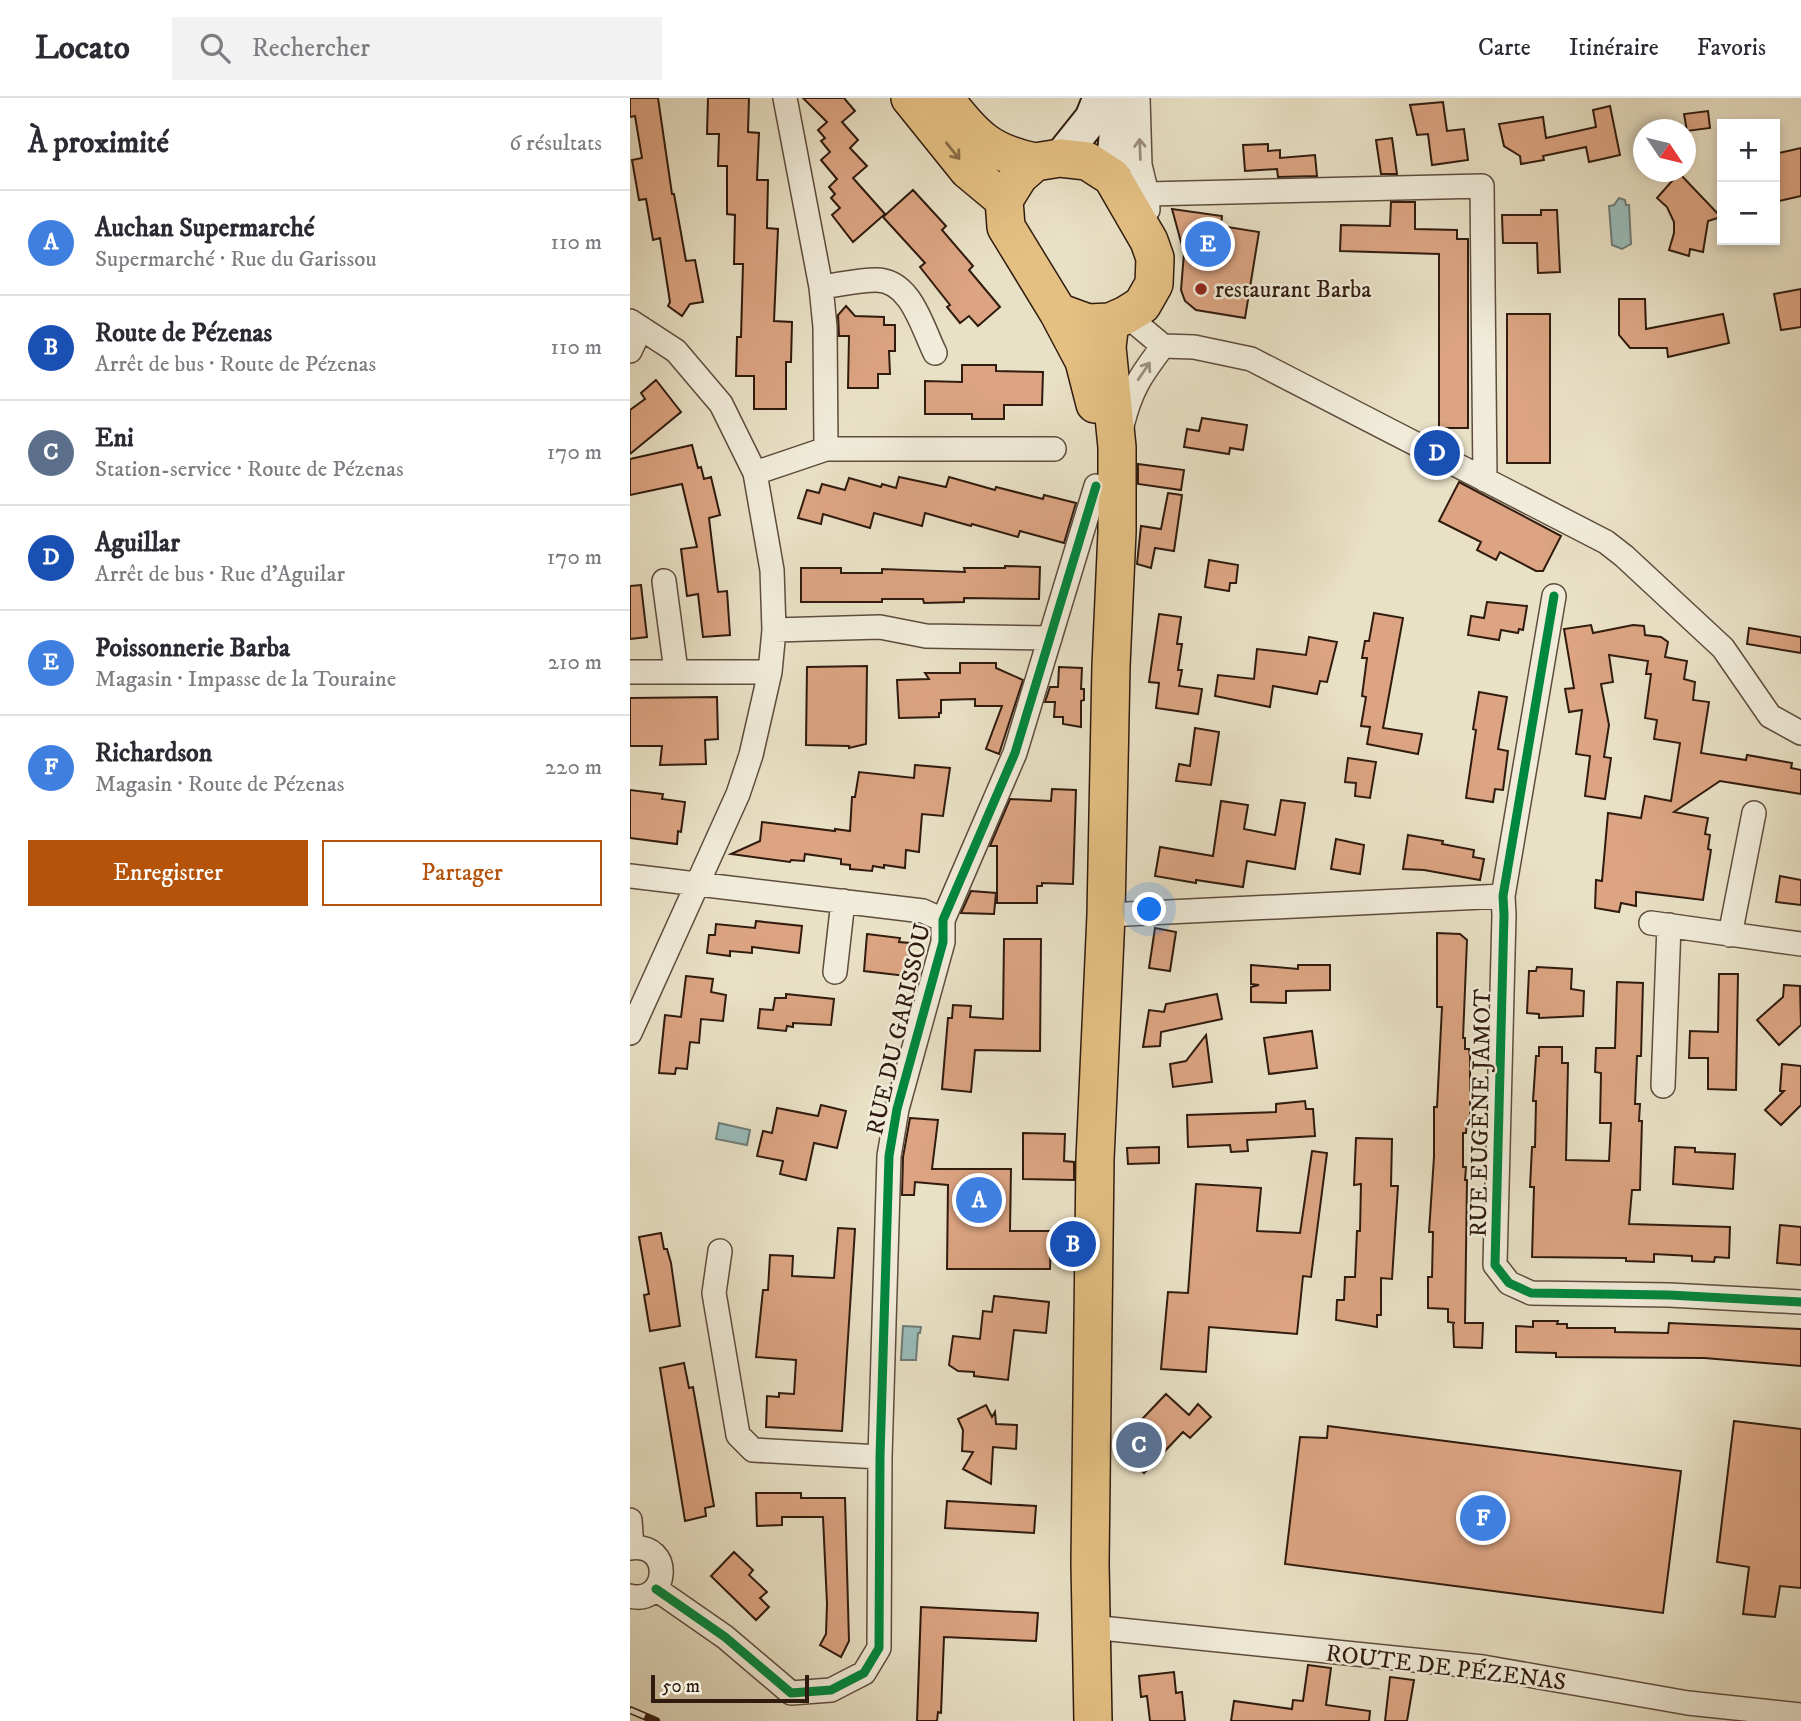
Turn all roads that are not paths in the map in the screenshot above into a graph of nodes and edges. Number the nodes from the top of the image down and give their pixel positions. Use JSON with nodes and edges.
{"nodes":[{"id":1,"x":785,"y":98,"type":"edge"},
{"id":2,"x":910,"y":98,"type":"edge"},
{"id":3,"x":944,"y":98,"type":"edge"},
{"id":4,"x":1100,"y":98,"type":"edge"},
{"id":5,"x":1120,"y":98,"type":"edge"},
{"id":6,"x":1138,"y":98,"type":"edge"},
{"id":7,"x":1047,"y":160,"type":"junction"},
{"id":8,"x":1112,"y":177,"type":"junction"},
{"id":9,"x":1147,"y":194,"type":"junction"},
{"id":10,"x":1004,"y":200,"type":"junction"},
{"id":11,"x":1149,"y":241,"type":"junction"},
{"id":12,"x":821,"y":287,"type":"junction"},
{"id":13,"x":1058,"y":312,"type":"junction"},
{"id":14,"x":1126,"y":314,"type":"junction"},
{"id":15,"x":635,"y":324,"type":"edge"},
{"id":16,"x":1163,"y":346,"type":"junction"},
{"id":17,"x":1194,"y":347,"type":"junction"},
{"id":18,"x":630,"y":351,"type":"edge"},
{"id":19,"x":935,"y":353,"type":"dead end"},
{"id":20,"x":1109,"y":436,"type":"junction"},
{"id":21,"x":826,"y":449,"type":"junction"},
{"id":22,"x":1054,"y":449,"type":"dead end"},
{"id":23,"x":755,"y":473,"type":"junction"},
{"id":24,"x":1485,"y":480,"type":"junction"},
{"id":25,"x":1096,"y":486,"type":"junction"},
{"id":26,"x":663,"y":581,"type":"dead end"},
{"id":27,"x":1554,"y":596,"type":"dead end"},
{"id":28,"x":774,"y":630,"type":"junction"},
{"id":29,"x":1050,"y":638,"type":"junction"},
{"id":30,"x":1111,"y":666,"type":"junction"},
{"id":31,"x":676,"y":671,"type":"junction"},
{"id":32,"x":630,"y":672,"type":"edge"},
{"id":33,"x":770,"y":672,"type":"junction"},
{"id":34,"x":1801,"y":733,"type":"edge"},
{"id":35,"x":1754,"y":813,"type":"dead end"},
{"id":36,"x":630,"y":876,"type":"edge"},
{"id":37,"x":698,"y":884,"type":"junction"},
{"id":38,"x":1503,"y":896,"type":"junction"},
{"id":39,"x":844,"y":901,"type":"junction"},
{"id":40,"x":1106,"y":915,"type":"junction"},
{"id":41,"x":943,"y":920,"type":"junction"},
{"id":42,"x":1731,"y":935,"type":"junction"},
{"id":43,"x":1801,"y":944,"type":"edge"},
{"id":44,"x":835,"y":972,"type":"dead end"},
{"id":45,"x":630,"y":1034,"type":"edge"},
{"id":46,"x":1663,"y":1086,"type":"dead end"},
{"id":47,"x":720,"y":1251,"type":"dead end"},
{"id":48,"x":1801,"y":1302,"type":"edge"},
{"id":49,"x":880,"y":1457,"type":"junction"},
{"id":50,"x":630,"y":1520,"type":"edge"},
{"id":51,"x":631,"y":1547,"type":"edge"},
{"id":52,"x":656,"y":1589,"type":"junction"},
{"id":53,"x":630,"y":1596,"type":"edge"},
{"id":54,"x":1091,"y":1627,"type":"junction"},
{"id":55,"x":1801,"y":1715,"type":"edge"},
{"id":56,"x":1093,"y":1721,"type":"edge"}],
"edges":[{"from":1,"to":12,"type":"street"},
{"from":2,"to":10,"type":"main road","one_way":true},
{"from":3,"to":7,"type":"main road"},
{"from":4,"to":7,"type":"main road"},
{"from":5,"to":8,"type":"main road"},
{"from":9,"to":6,"type":"street","one_way":true},
{"from":7,"to":8,"type":"main road"},
{"from":7,"to":10,"type":"main road"},
{"from":8,"to":11,"type":"main road"},
{"from":9,"to":11,"type":"street"},
{"from":9,"to":24,"type":"street"},
{"from":10,"to":13,"type":"main road"},
{"from":11,"to":14,"type":"main road"},
{"from":12,"to":19,"type":"street"},
{"from":12,"to":21,"type":"street"},
{"from":13,"to":14,"type":"main road"},
{"from":13,"to":20,"type":"main road"},
{"from":14,"to":16,"type":"street"},
{"from":14,"to":17,"type":"street"},
{"from":14,"to":20,"type":"main road"},
{"from":15,"to":18,"type":"street"},
{"from":15,"to":23,"type":"street"},
{"from":16,"to":17,"type":"street"},
{"from":20,"to":16,"type":"street","one_way":true},
{"from":17,"to":24,"type":"street"},
{"from":20,"to":25,"type":"main road"},
{"from":20,"to":30,"type":"main road"},
{"from":21,"to":22,"type":"street"},
{"from":21,"to":23,"type":"street"},
{"from":23,"to":28,"type":"street"},
{"from":24,"to":34,"type":"street"},
{"from":25,"to":29,"type":"street","name":"RUE DU GARISSOU"},
{"from":25,"to":30,"type":"main road"},
{"from":26,"to":31,"type":"street"},
{"from":27,"to":38,"type":"street"},
{"from":28,"to":29,"type":"street"},
{"from":28,"to":33,"type":"street"},
{"from":29,"to":41,"type":"street","name":"RUE DU GARISSOU"},
{"from":30,"to":40,"type":"main road"},
{"from":31,"to":32,"type":"street"},
{"from":31,"to":33,"type":"street"},
{"from":33,"to":37,"type":"street"},
{"from":35,"to":42,"type":"street"},
{"from":36,"to":37,"type":"street"},
{"from":37,"to":39,"type":"street"},
{"from":37,"to":45,"type":"street"},
{"from":38,"to":40,"type":"street"},
{"from":38,"to":48,"type":"street","name":"RUE EUGÈNE JAMOT"},
{"from":39,"to":41,"type":"street"},
{"from":39,"to":44,"type":"street"},
{"from":40,"to":54,"type":"main road"},
{"from":41,"to":49,"type":"street","name":"RUE DU GARISSOU"},
{"from":42,"to":43,"type":"street"},
{"from":42,"to":46,"type":"street"},
{"from":47,"to":49,"type":"street"},
{"from":49,"to":52,"type":"street","name":"RUE DU GARISSOU"},
{"from":50,"to":51,"type":"street"},
{"from":51,"to":52,"type":"street"},
{"from":52,"to":53,"type":"street"},
{"from":54,"to":55,"type":"street","name":"ROUTE DE PÉZENAS"},
{"from":54,"to":56,"type":"main road"}]}
